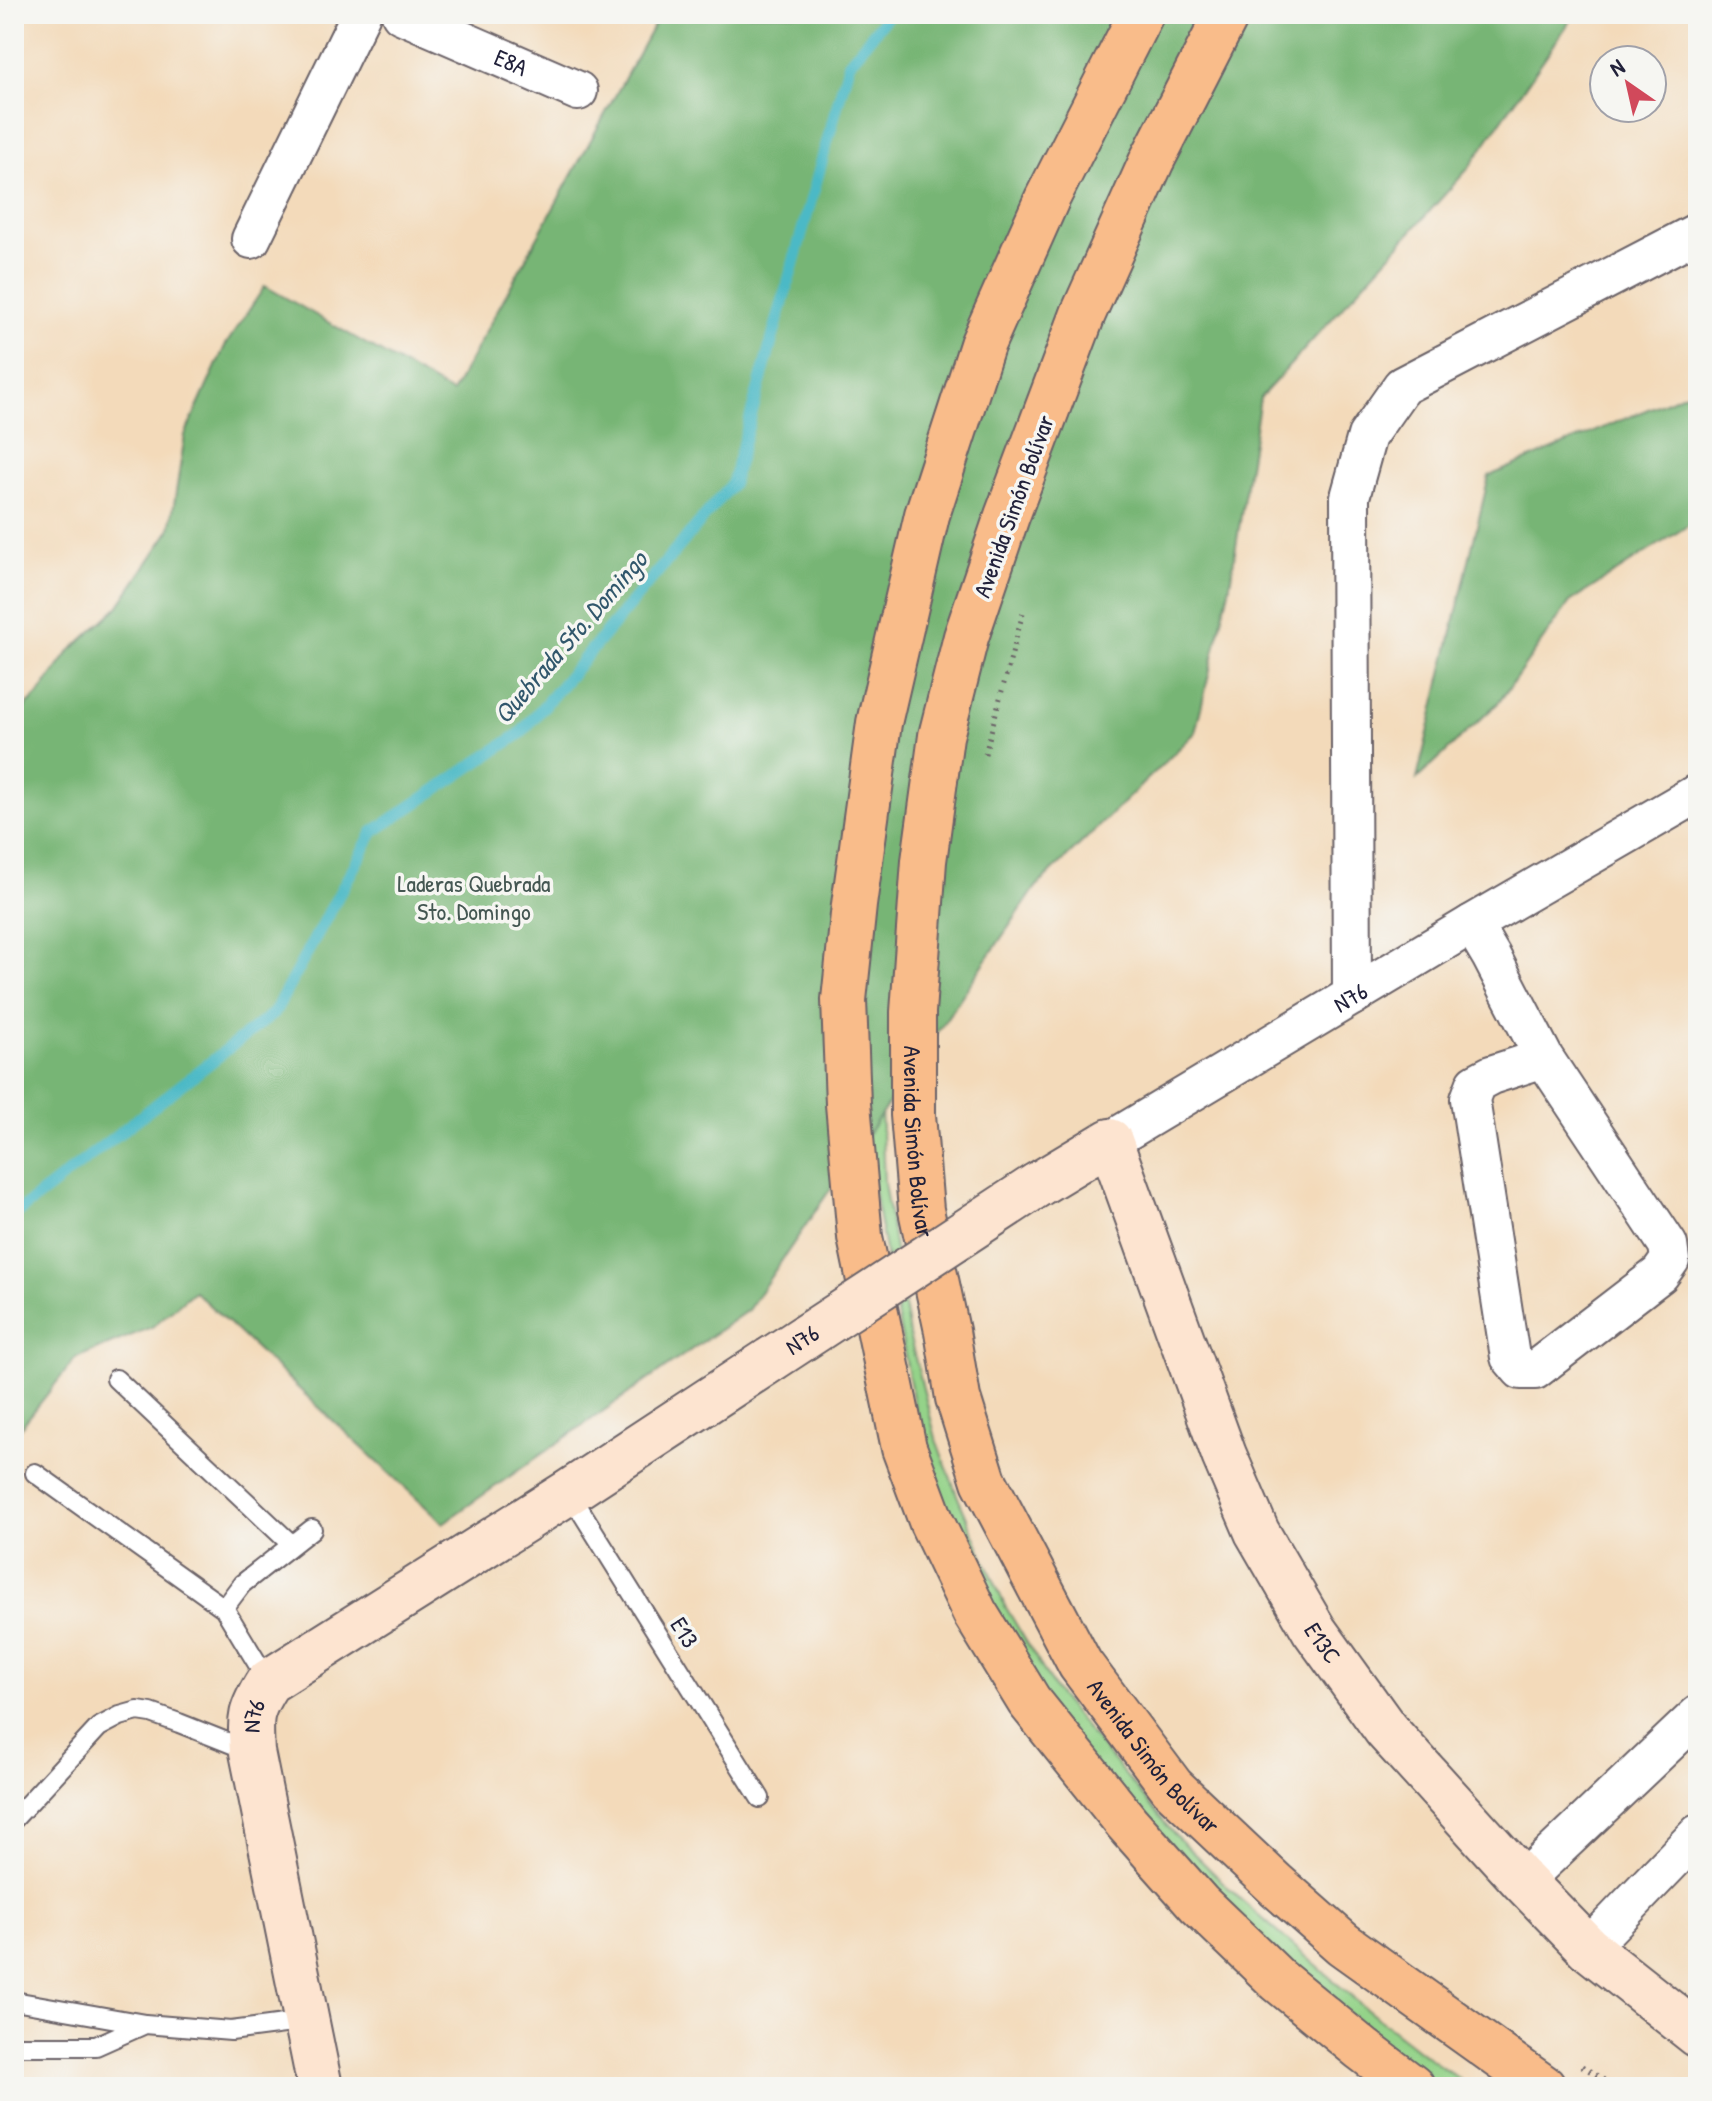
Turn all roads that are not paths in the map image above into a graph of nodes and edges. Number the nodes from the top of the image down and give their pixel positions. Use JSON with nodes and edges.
{"nodes":[{"id":1,"x":361,"y":14,"type":"edge"},
{"id":2,"x":1141,"y":14,"type":"edge"},
{"id":3,"x":1227,"y":14,"type":"edge"},
{"id":4,"x":414,"y":17,"type":"edge"},
{"id":5,"x":578,"y":91,"type":"dead end"},
{"id":6,"x":1698,"y":232,"type":"edge"},
{"id":7,"x":251,"y":239,"type":"dead end"},
{"id":8,"x":1698,"y":793,"type":"edge"},
{"id":9,"x":1472,"y":924,"type":"junction"},
{"id":10,"x":1352,"y":996,"type":"junction"},
{"id":11,"x":1544,"y":1058,"type":"junction"},
{"id":12,"x":1110,"y":1141,"type":"junction"},
{"id":13,"x":116,"y":1379,"type":"dead end"},
{"id":14,"x":35,"y":1473,"type":"dead end"},
{"id":15,"x":569,"y":1492,"type":"junction"},
{"id":16,"x":312,"y":1529,"type":"dead end"},
{"id":17,"x":291,"y":1544,"type":"junction"},
{"id":18,"x":224,"y":1608,"type":"junction"},
{"id":19,"x":268,"y":1682,"type":"junction"},
{"id":20,"x":1698,"y":1715,"type":"edge"},
{"id":21,"x":252,"y":1752,"type":"junction"},
{"id":22,"x":760,"y":1798,"type":"dead end"},
{"id":23,"x":14,"y":1819,"type":"edge"},
{"id":24,"x":1698,"y":1834,"type":"edge"},
{"id":25,"x":1523,"y":1881,"type":"junction"},
{"id":26,"x":1588,"y":1948,"type":"junction"},
{"id":27,"x":14,"y":2001,"type":"edge"},
{"id":28,"x":307,"y":2021,"type":"junction"},
{"id":29,"x":145,"y":2024,"type":"junction"},
{"id":30,"x":1698,"y":2035,"type":"edge"},
{"id":31,"x":14,"y":2046,"type":"edge"},
{"id":32,"x":320,"y":2087,"type":"edge"},
{"id":33,"x":1412,"y":2087,"type":"edge"},
{"id":34,"x":1543,"y":2087,"type":"edge"}],
"edges":[{"from":1,"to":7,"type":"street"},
{"from":2,"to":33,"type":"highway"},
{"from":3,"to":34,"type":"highway","name":"Avenida Simón Bolívar"},
{"from":4,"to":5,"type":"street","name":"E8A"},
{"from":6,"to":10,"type":"street"},
{"from":8,"to":9,"type":"street","name":"N76"},
{"from":9,"to":10,"type":"street","name":"N76"},
{"from":9,"to":11,"type":"street"},
{"from":10,"to":12,"type":"street","name":"N76"},
{"from":11,"to":11,"type":"street"},
{"from":12,"to":15,"type":"street","name":"N76","bridge":true},
{"from":12,"to":25,"type":"street","name":"E13C"},
{"from":13,"to":17,"type":"lane"},
{"from":14,"to":18,"type":"lane"},
{"from":15,"to":19,"type":"street","name":"N76"},
{"from":15,"to":22,"type":"lane","name":"E13"},
{"from":16,"to":17,"type":"lane"},
{"from":17,"to":18,"type":"lane"},
{"from":18,"to":19,"type":"lane"},
{"from":19,"to":21,"type":"street","name":"N76"},
{"from":20,"to":25,"type":"street"},
{"from":21,"to":23,"type":"lane"},
{"from":21,"to":28,"type":"street","name":"N76"},
{"from":24,"to":26,"type":"street"},
{"from":25,"to":26,"type":"street","name":"E13C"},
{"from":26,"to":30,"type":"street","name":"E13C"},
{"from":27,"to":29,"type":"lane"},
{"from":28,"to":29,"type":"lane"},
{"from":28,"to":32,"type":"street","name":"N76"},
{"from":29,"to":31,"type":"lane"}]}
